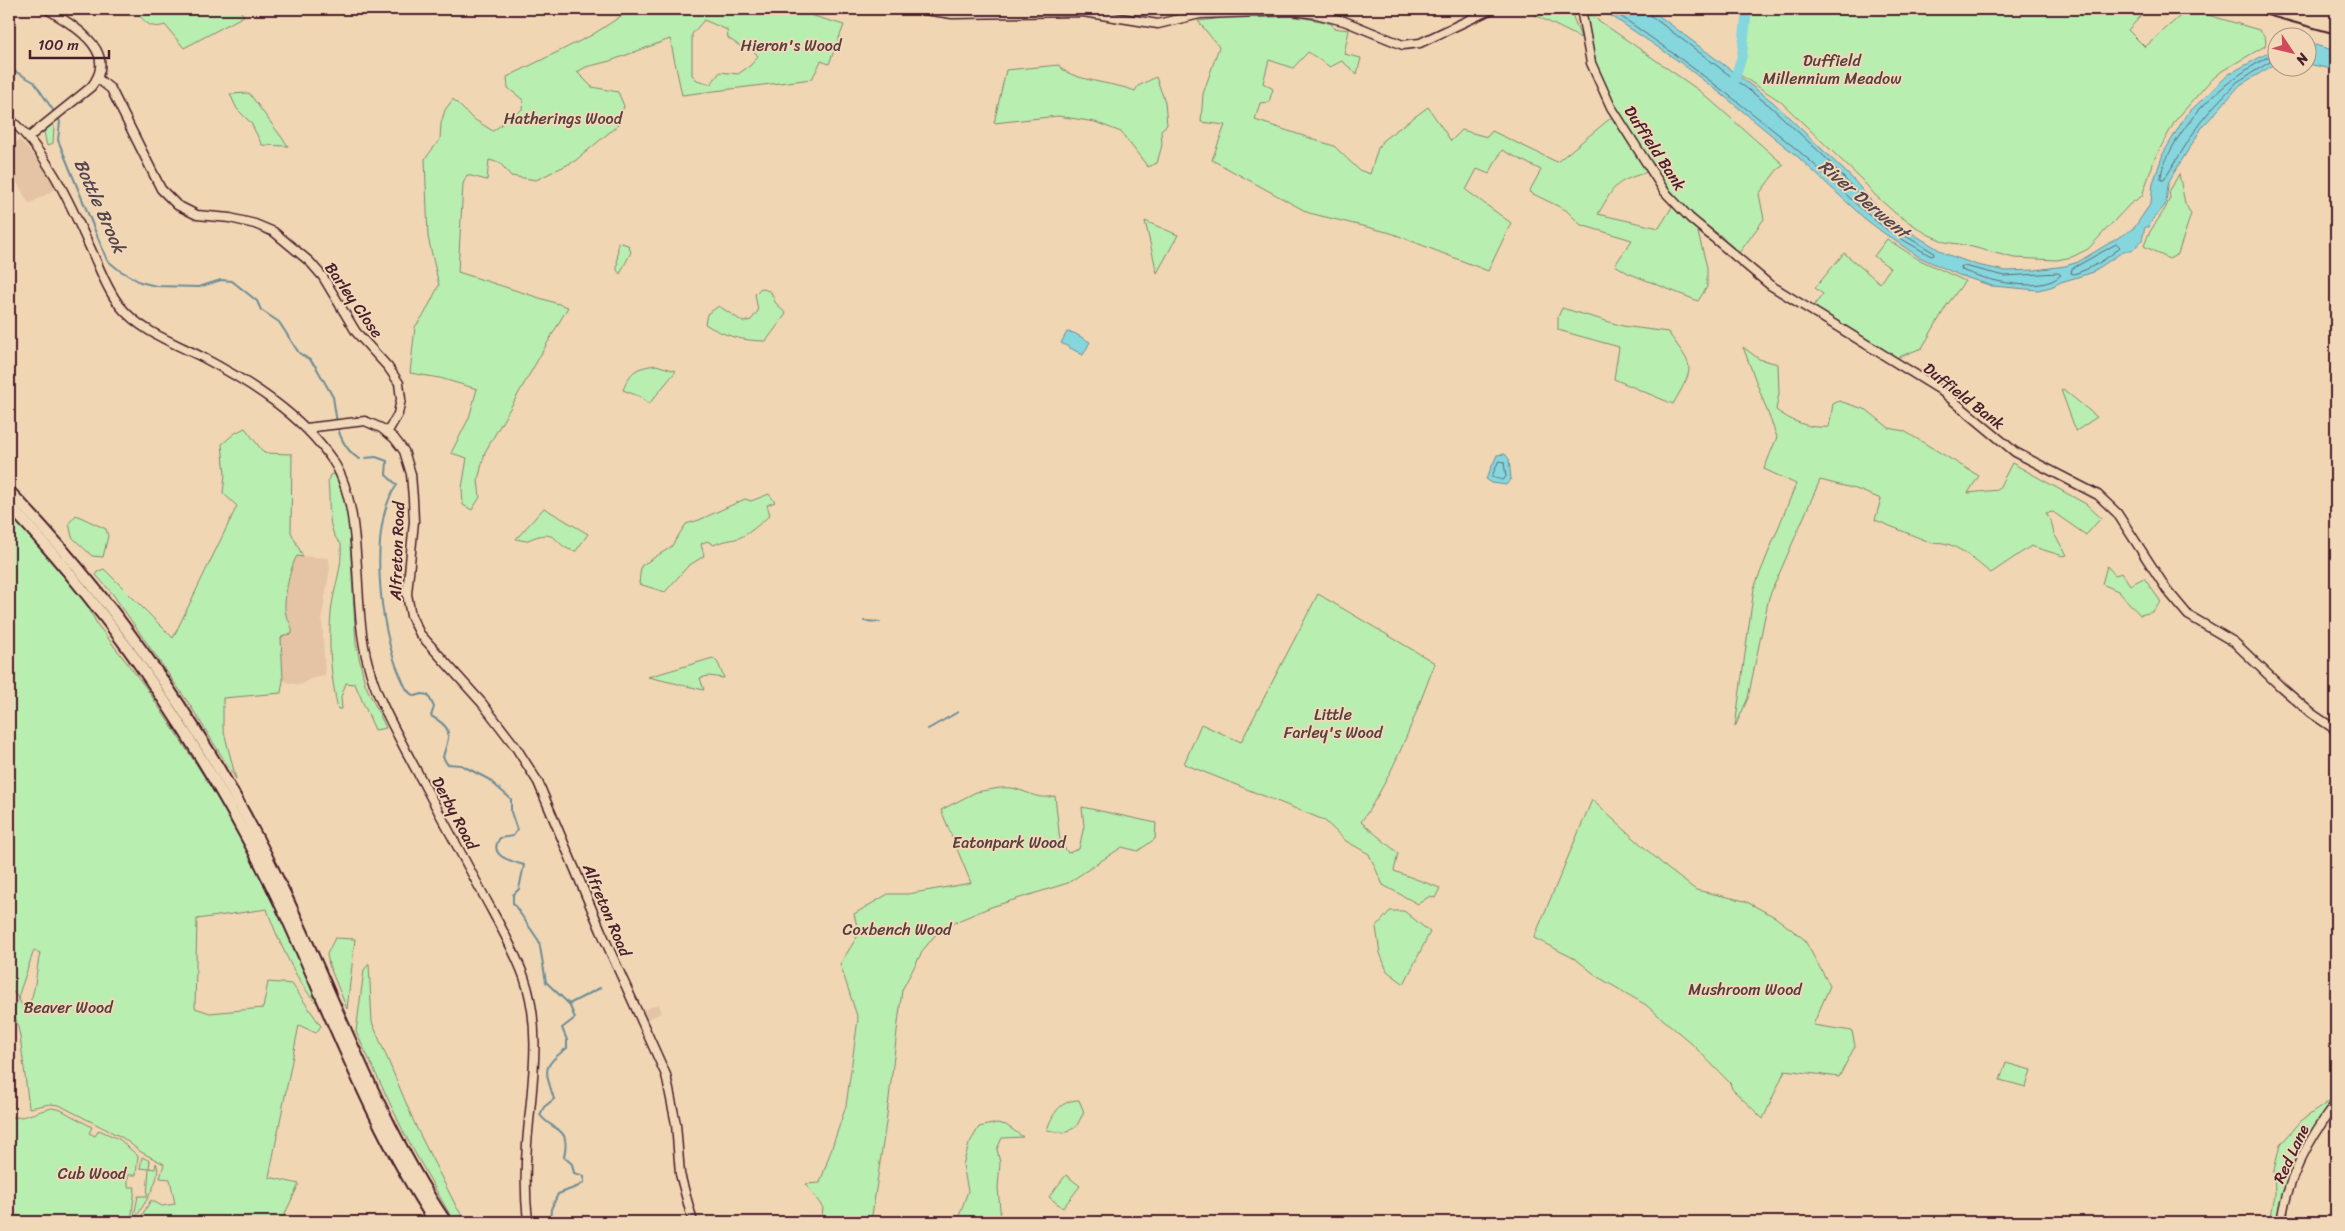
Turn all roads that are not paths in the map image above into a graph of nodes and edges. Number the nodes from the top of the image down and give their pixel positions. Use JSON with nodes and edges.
{"nodes":[{"id":1,"x":47,"y":9,"type":"edge"},
{"id":2,"x":918,"y":9,"type":"edge"},
{"id":3,"x":1492,"y":9,"type":"edge"},
{"id":4,"x":1581,"y":9,"type":"edge"},
{"id":5,"x":97,"y":78,"type":"junction"},
{"id":6,"x":9,"y":118,"type":"edge"},
{"id":7,"x":29,"y":137,"type":"junction"},
{"id":8,"x":306,"y":428,"type":"junction"},
{"id":9,"x":387,"y":433,"type":"junction"},
{"id":10,"x":9,"y":491,"type":"edge"},
{"id":11,"x":9,"y":506,"type":"edge"},
{"id":12,"x":2336,"y":730,"type":"edge"},
{"id":13,"x":348,"y":1048,"type":"junction"},
{"id":14,"x":2336,"y":1103,"type":"edge"},
{"id":15,"x":435,"y":1222,"type":"edge"},
{"id":16,"x":446,"y":1222,"type":"edge"},
{"id":17,"x":528,"y":1222,"type":"edge"},
{"id":18,"x":693,"y":1222,"type":"edge"},
{"id":19,"x":2281,"y":1222,"type":"edge"}],
"edges":[{"from":1,"to":5,"type":"street"},
{"from":2,"to":3,"type":"street"},
{"from":4,"to":12,"type":"street","name":"Duffield Bank"},
{"from":5,"to":7,"type":"street"},
{"from":5,"to":9,"type":"street","name":"Barley Close"},
{"from":6,"to":7,"type":"street"},
{"from":7,"to":8,"type":"street"},
{"from":8,"to":9,"type":"street","name":"Alfreton Road"},
{"from":8,"to":17,"type":"street","name":"Derby Road"},
{"from":9,"to":18,"type":"street","name":"Alfreton Road"},
{"from":10,"to":13,"type":"highway"},
{"from":11,"to":13,"type":"highway"},
{"from":13,"to":15,"type":"highway"},
{"from":13,"to":16,"type":"highway"},
{"from":14,"to":19,"type":"street","name":"Red Lane"}]}
